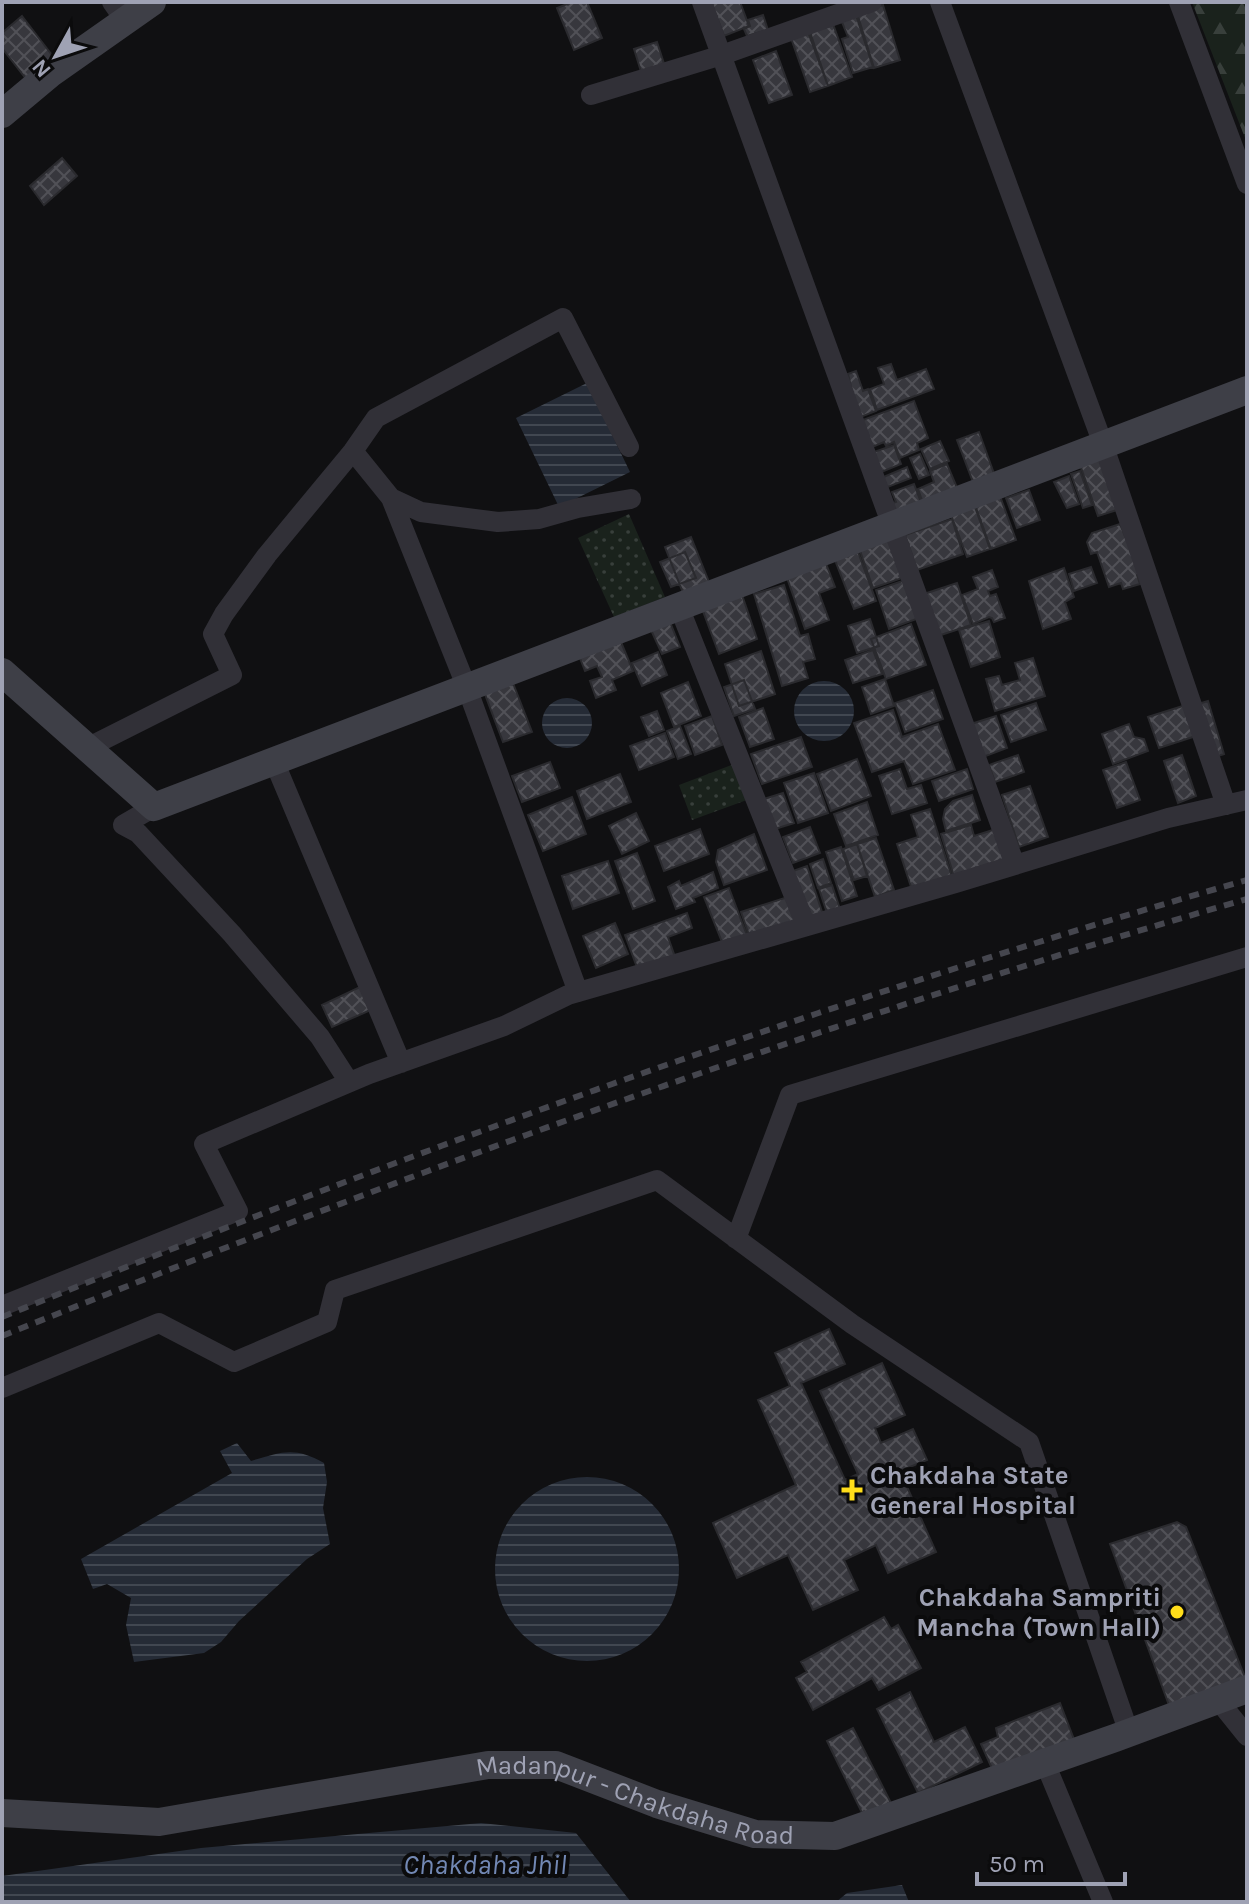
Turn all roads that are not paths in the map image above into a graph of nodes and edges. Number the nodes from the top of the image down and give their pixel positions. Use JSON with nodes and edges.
{"nodes":[{"id":1,"x":152,"y":2,"type":"edge"},
{"id":2,"x":702,"y":2,"type":"edge"},
{"id":3,"x":872,"y":2,"type":"edge"},
{"id":4,"x":940,"y":2,"type":"edge"},
{"id":5,"x":1179,"y":2,"type":"edge"},
{"id":6,"x":119,"y":12,"type":"edge"},
{"id":7,"x":722,"y":55,"type":"junction"},
{"id":8,"x":591,"y":95,"type":"dead end"},
{"id":9,"x":2,"y":114,"type":"edge"},
{"id":10,"x":1247,"y":184,"type":"edge"},
{"id":11,"x":1247,"y":390,"type":"edge"},
{"id":12,"x":1103,"y":444,"type":"junction"},
{"id":13,"x":629,"y":447,"type":"dead end"},
{"id":14,"x":353,"y":451,"type":"junction"},
{"id":15,"x":391,"y":498,"type":"junction"},
{"id":16,"x":631,"y":499,"type":"dead end"},
{"id":17,"x":893,"y":524,"type":"junction"},
{"id":18,"x":679,"y":607,"type":"junction"},
{"id":19,"x":2,"y":672,"type":"edge"},
{"id":20,"x":467,"y":688,"type":"junction"},
{"id":21,"x":87,"y":748,"type":"junction"},
{"id":22,"x":274,"y":761,"type":"junction"},
{"id":23,"x":1247,"y":800,"type":"edge"},
{"id":24,"x":1226,"y":805,"type":"junction"},
{"id":25,"x":154,"y":807,"type":"junction"},
{"id":26,"x":1015,"y":865,"type":"junction"},
{"id":27,"x":806,"y":926,"type":"junction"},
{"id":28,"x":1247,"y":957,"type":"edge"},
{"id":29,"x":578,"y":992,"type":"junction"},
{"id":30,"x":401,"y":1063,"type":"junction"},
{"id":31,"x":349,"y":1082,"type":"junction"},
{"id":32,"x":736,"y":1239,"type":"junction"},
{"id":33,"x":2,"y":1306,"type":"edge"},
{"id":34,"x":2,"y":1388,"type":"edge"},
{"id":35,"x":1247,"y":1689,"type":"edge"},
{"id":36,"x":1218,"y":1700,"type":"junction"},
{"id":37,"x":1129,"y":1733,"type":"junction"},
{"id":38,"x":1247,"y":1736,"type":"edge"},
{"id":39,"x":1045,"y":1763,"type":"junction"},
{"id":40,"x":2,"y":1813,"type":"edge"},
{"id":41,"x":1103,"y":1902,"type":"edge"}],
"edges":[{"from":1,"to":6,"type":"main road"},
{"from":2,"to":7,"type":"street"},
{"from":3,"to":7,"type":"street"},
{"from":4,"to":12,"type":"street"},
{"from":5,"to":10,"type":"street"},
{"from":6,"to":9,"type":"main road"},
{"from":7,"to":8,"type":"street"},
{"from":7,"to":17,"type":"street"},
{"from":11,"to":12,"type":"main road"},
{"from":12,"to":17,"type":"main road"},
{"from":12,"to":24,"type":"street"},
{"from":13,"to":14,"type":"street"},
{"from":14,"to":15,"type":"street"},
{"from":14,"to":21,"type":"street"},
{"from":15,"to":16,"type":"street"},
{"from":15,"to":20,"type":"street"},
{"from":17,"to":18,"type":"main road"},
{"from":17,"to":26,"type":"street"},
{"from":18,"to":20,"type":"main road"},
{"from":18,"to":27,"type":"street"},
{"from":19,"to":21,"type":"main road"},
{"from":20,"to":22,"type":"main road"},
{"from":20,"to":29,"type":"street"},
{"from":21,"to":25,"type":"main road"},
{"from":22,"to":25,"type":"main road"},
{"from":22,"to":30,"type":"street"},
{"from":23,"to":24,"type":"street"},
{"from":24,"to":26,"type":"street"},
{"from":25,"to":31,"type":"street"},
{"from":26,"to":27,"type":"street"},
{"from":27,"to":29,"type":"street"},
{"from":28,"to":32,"type":"street"},
{"from":29,"to":30,"type":"street"},
{"from":30,"to":31,"type":"street"},
{"from":31,"to":33,"type":"street"},
{"from":32,"to":34,"type":"street"},
{"from":32,"to":37,"type":"street"},
{"from":35,"to":36,"type":"main road","name":"Madanpur - Chakdaha Road"},
{"from":36,"to":37,"type":"main road","name":"Madanpur - Chakdaha Road"},
{"from":36,"to":38,"type":"street"},
{"from":37,"to":39,"type":"main road","name":"Madanpur - Chakdaha Road"},
{"from":39,"to":40,"type":"main road","name":"Madanpur - Chakdaha Road"},
{"from":39,"to":41,"type":"street"}]}
